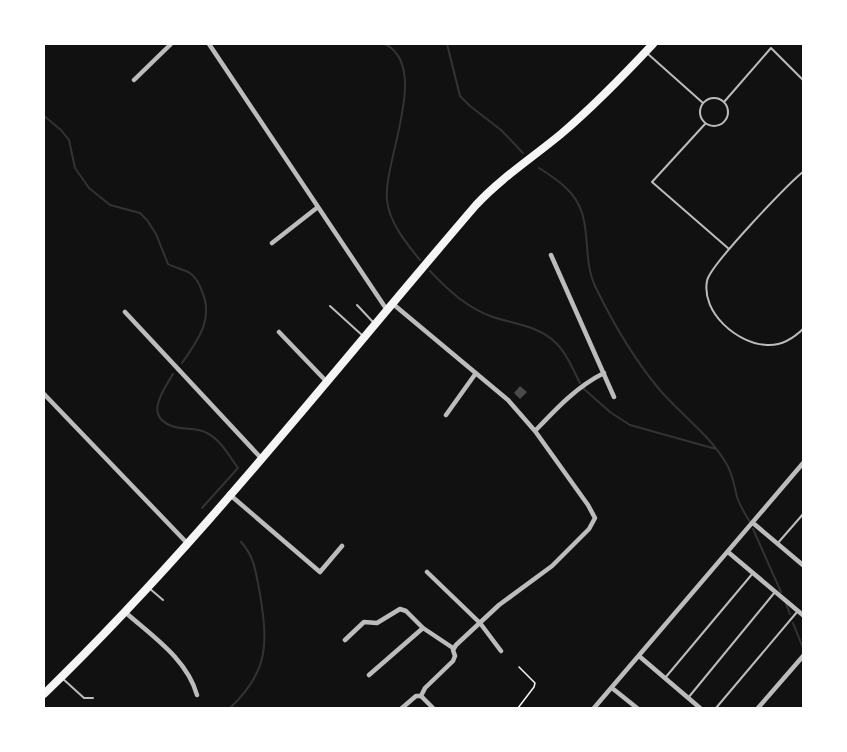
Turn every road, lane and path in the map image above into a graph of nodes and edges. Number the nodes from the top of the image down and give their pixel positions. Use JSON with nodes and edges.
{"nodes":[{"id":1,"x":171,"y":44,"type":"edge"},
{"id":2,"x":209,"y":44,"type":"edge"},
{"id":3,"x":648,"y":47,"type":"edge"},
{"id":4,"x":134,"y":80,"type":"dead end"},
{"id":5,"x":804,"y":81,"type":"edge"},
{"id":6,"x":724,"y":102,"type":"junction"},
{"id":7,"x":703,"y":103,"type":"junction"},
{"id":8,"x":705,"y":124,"type":"junction"},
{"id":9,"x":804,"y":171,"type":"edge"},
{"id":10,"x":318,"y":207,"type":"junction"},
{"id":11,"x":272,"y":243,"type":"dead end"},
{"id":12,"x":729,"y":249,"type":"junction"},
{"id":13,"x":551,"y":255,"type":"dead end"},
{"id":14,"x":357,"y":305,"type":"dead end"},
{"id":15,"x":330,"y":306,"type":"dead end"},
{"id":16,"x":390,"y":307,"type":"junction"},
{"id":17,"x":124,"y":312,"type":"dead end"},
{"id":18,"x":375,"y":324,"type":"junction"},
{"id":19,"x":804,"y":328,"type":"edge"},
{"id":20,"x":279,"y":332,"type":"dead end"},
{"id":21,"x":363,"y":336,"type":"junction"},
{"id":22,"x":476,"y":373,"type":"junction"},
{"id":23,"x":604,"y":373,"type":"junction"},
{"id":24,"x":326,"y":381,"type":"junction"},
{"id":25,"x":44,"y":394,"type":"edge"},
{"id":26,"x":614,"y":397,"type":"dead end"},
{"id":27,"x":446,"y":415,"type":"dead end"},
{"id":28,"x":535,"y":431,"type":"junction"},
{"id":29,"x":261,"y":458,"type":"junction"},
{"id":30,"x":804,"y":462,"type":"edge"},
{"id":31,"x":229,"y":494,"type":"junction"},
{"id":32,"x":804,"y":513,"type":"edge"},
{"id":33,"x":753,"y":523,"type":"junction"},
{"id":34,"x":187,"y":543,"type":"junction"},
{"id":35,"x":777,"y":544,"type":"junction"},
{"id":36,"x":342,"y":546,"type":"dead end"},
{"id":37,"x":728,"y":552,"type":"junction"},
{"id":38,"x":803,"y":564,"type":"edge"},
{"id":39,"x":427,"y":572,"type":"dead end"},
{"id":40,"x":753,"y":573,"type":"junction"},
{"id":41,"x":148,"y":587,"type":"junction"},
{"id":42,"x":775,"y":592,"type":"junction"},
{"id":43,"x":163,"y":600,"type":"dead end"},
{"id":44,"x":797,"y":611,"type":"junction"},
{"id":45,"x":125,"y":612,"type":"junction"},
{"id":46,"x":804,"y":616,"type":"edge"},
{"id":47,"x":480,"y":623,"type":"junction"},
{"id":48,"x":423,"y":628,"type":"junction"},
{"id":49,"x":345,"y":640,"type":"dead end"},
{"id":50,"x":453,"y":648,"type":"junction"},
{"id":51,"x":501,"y":651,"type":"dead end"},
{"id":52,"x":804,"y":655,"type":"edge"},
{"id":53,"x":639,"y":656,"type":"junction"},
{"id":54,"x":519,"y":667,"type":"dead end"},
{"id":55,"x":369,"y":675,"type":"dead end"},
{"id":56,"x":61,"y":677,"type":"junction"},
{"id":57,"x":665,"y":678,"type":"junction"},
{"id":58,"x":612,"y":688,"type":"junction"},
{"id":59,"x":44,"y":694,"type":"edge"},
{"id":60,"x":197,"y":695,"type":"dead end"},
{"id":61,"x":421,"y":696,"type":"junction"},
{"id":62,"x":93,"y":698,"type":"dead end"},
{"id":63,"x":688,"y":698,"type":"junction"},
{"id":64,"x":402,"y":708,"type":"edge"},
{"id":65,"x":433,"y":708,"type":"edge"},
{"id":66,"x":518,"y":708,"type":"edge"},
{"id":67,"x":594,"y":708,"type":"edge"},
{"id":68,"x":636,"y":708,"type":"edge"},
{"id":69,"x":700,"y":708,"type":"edge"},
{"id":70,"x":716,"y":708,"type":"edge"},
{"id":71,"x":758,"y":708,"type":"edge"}],
"edges":[{"from":1,"to":4,"type":"street"},
{"from":2,"to":10,"type":"street"},
{"from":3,"to":7,"type":"lane"},
{"from":3,"to":16,"type":"main road"},
{"from":5,"to":6,"type":"lane"},
{"from":6,"to":7,"type":"lane"},
{"from":6,"to":8,"type":"lane"},
{"from":7,"to":8,"type":"lane"},
{"from":8,"to":12,"type":"lane"},
{"from":9,"to":12,"type":"lane"},
{"from":10,"to":11,"type":"street"},
{"from":10,"to":16,"type":"street"},
{"from":12,"to":19,"type":"lane"},
{"from":13,"to":23,"type":"street"},
{"from":14,"to":18,"type":"lane"},
{"from":15,"to":21,"type":"lane"},
{"from":16,"to":18,"type":"main road"},
{"from":16,"to":22,"type":"street"},
{"from":17,"to":29,"type":"street"},
{"from":18,"to":21,"type":"main road"},
{"from":20,"to":24,"type":"street"},
{"from":21,"to":24,"type":"main road"},
{"from":22,"to":27,"type":"street"},
{"from":22,"to":28,"type":"street"},
{"from":23,"to":26,"type":"street"},
{"from":23,"to":28,"type":"street"},
{"from":24,"to":29,"type":"main road"},
{"from":25,"to":34,"type":"street"},
{"from":28,"to":47,"type":"street"},
{"from":29,"to":31,"type":"main road"},
{"from":30,"to":33,"type":"street"},
{"from":31,"to":34,"type":"main road"},
{"from":31,"to":36,"type":"street"},
{"from":32,"to":35,"type":"lane"},
{"from":33,"to":35,"type":"street"},
{"from":33,"to":37,"type":"street"},
{"from":34,"to":41,"type":"main road"},
{"from":35,"to":38,"type":"street"},
{"from":37,"to":40,"type":"street"},
{"from":37,"to":53,"type":"street"},
{"from":39,"to":47,"type":"street"},
{"from":40,"to":42,"type":"street"},
{"from":40,"to":57,"type":"lane"},
{"from":41,"to":43,"type":"lane"},
{"from":41,"to":45,"type":"main road"},
{"from":42,"to":44,"type":"street"},
{"from":42,"to":63,"type":"lane"},
{"from":44,"to":46,"type":"street"},
{"from":44,"to":70,"type":"lane"},
{"from":45,"to":56,"type":"main road"},
{"from":45,"to":60,"type":"street"},
{"from":47,"to":50,"type":"street"},
{"from":47,"to":51,"type":"street"},
{"from":48,"to":49,"type":"street"},
{"from":48,"to":50,"type":"street"},
{"from":48,"to":55,"type":"street"},
{"from":50,"to":61,"type":"street"},
{"from":52,"to":71,"type":"street"},
{"from":53,"to":57,"type":"street"},
{"from":53,"to":58,"type":"street"},
{"from":54,"to":66,"type":"path"},
{"from":56,"to":59,"type":"main road"},
{"from":56,"to":62,"type":"lane"},
{"from":57,"to":63,"type":"street"},
{"from":58,"to":67,"type":"street"},
{"from":58,"to":68,"type":"street"},
{"from":61,"to":64,"type":"street"},
{"from":61,"to":65,"type":"street"},
{"from":63,"to":69,"type":"street"}]}
